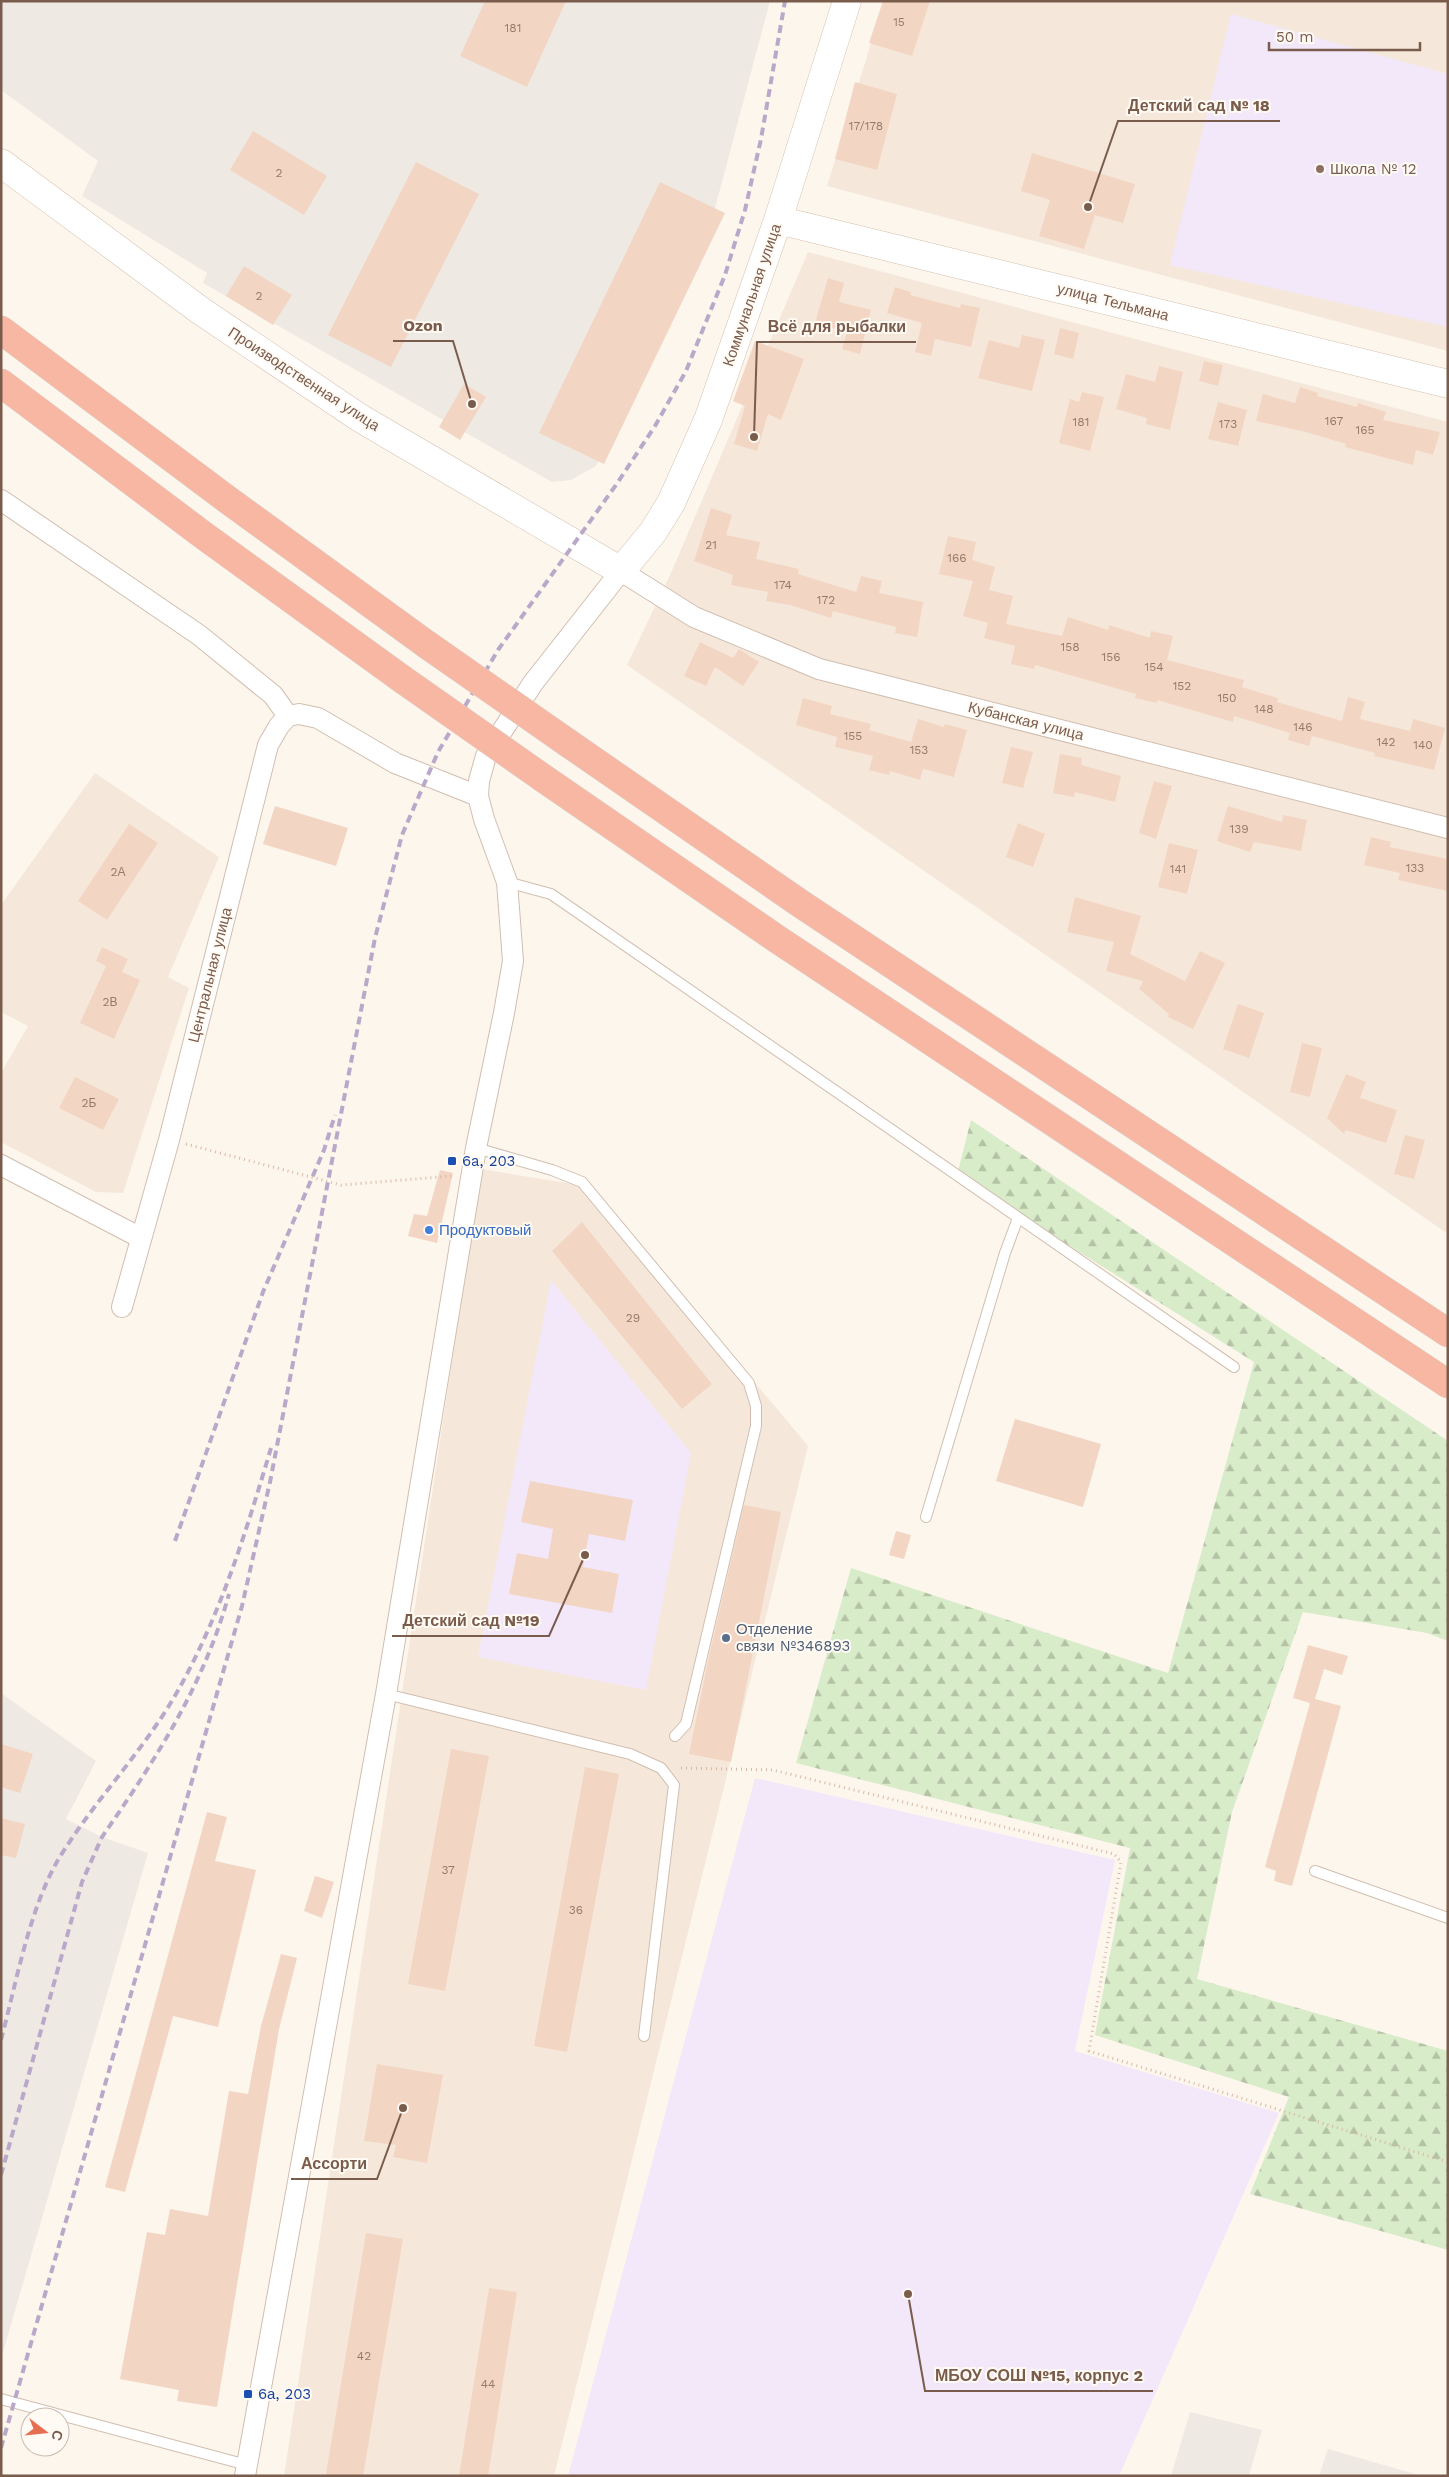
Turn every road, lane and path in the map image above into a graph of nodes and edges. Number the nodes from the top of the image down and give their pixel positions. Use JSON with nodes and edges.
{"nodes":[{"id":1,"x":847,"y":1,"type":"edge"},
{"id":2,"x":1,"y":163,"type":"edge"},
{"id":3,"x":778,"y":220,"type":"junction"},
{"id":4,"x":1,"y":330,"type":"edge"},
{"id":5,"x":1,"y":383,"type":"edge"},
{"id":6,"x":1448,"y":384,"type":"edge"},
{"id":7,"x":1,"y":500,"type":"edge"},
{"id":8,"x":621,"y":572,"type":"junction"},
{"id":9,"x":288,"y":716,"type":"junction"},
{"id":10,"x":478,"y":796,"type":"junction"},
{"id":11,"x":1448,"y":828,"type":"edge"},
{"id":12,"x":507,"y":882,"type":"junction"},
{"id":13,"x":169,"y":1140,"type":"junction"},
{"id":14,"x":476,"y":1148,"type":"junction"},
{"id":15,"x":1,"y":1165,"type":"edge"},
{"id":16,"x":472,"y":1175,"type":"junction"},
{"id":17,"x":1018,"y":1218,"type":"junction"},
{"id":18,"x":141,"y":1238,"type":"junction"},
{"id":19,"x":122,"y":1307,"type":"dead end"},
{"id":20,"x":1448,"y":1333,"type":"edge"},
{"id":21,"x":1234,"y":1367,"type":"dead end"},
{"id":22,"x":1448,"y":1384,"type":"edge"},
{"id":23,"x":926,"y":1517,"type":"dead end"},
{"id":24,"x":386,"y":1694,"type":"junction"},
{"id":25,"x":675,"y":1736,"type":"dead end"},
{"id":26,"x":661,"y":1768,"type":"junction"},
{"id":27,"x":1315,"y":1871,"type":"dead end"},
{"id":28,"x":1448,"y":1918,"type":"edge"},
{"id":29,"x":644,"y":2036,"type":"dead end"},
{"id":30,"x":1448,"y":2162,"type":"edge"},
{"id":31,"x":1,"y":2399,"type":"edge"},
{"id":32,"x":246,"y":2470,"type":"edge"}],
"edges":[{"from":1,"to":3,"type":"street","name":"Коммунальная улица"},
{"from":2,"to":8,"type":"street","name":"Производственная улица"},
{"from":3,"to":6,"type":"street","name":"улица Тельмана"},
{"from":3,"to":8,"type":"street","name":"Коммунальная улица"},
{"from":4,"to":20,"type":"highway","bridge":true},
{"from":5,"to":22,"type":"highway","bridge":true},
{"from":7,"to":9,"type":"street"},
{"from":8,"to":10,"type":"street"},
{"from":8,"to":11,"type":"street","name":"Кубанская улица"},
{"from":9,"to":10,"type":"street"},
{"from":9,"to":13,"type":"street","name":"Центральная улица"},
{"from":10,"to":12,"type":"street"},
{"from":12,"to":14,"type":"street"},
{"from":12,"to":17,"type":"lane"},
{"from":13,"to":16,"type":"path"},
{"from":13,"to":18,"type":"street","name":"Центральная улица"},
{"from":14,"to":16,"type":"street"},
{"from":14,"to":25,"type":"lane"},
{"from":15,"to":18,"type":"street"},
{"from":16,"to":24,"type":"street"},
{"from":17,"to":21,"type":"lane"},
{"from":17,"to":23,"type":"lane"},
{"from":18,"to":19,"type":"street","name":"Центральная улица"},
{"from":24,"to":26,"type":"lane"},
{"from":24,"to":32,"type":"street"},
{"from":26,"to":29,"type":"lane"},
{"from":26,"to":30,"type":"path"},
{"from":27,"to":28,"type":"lane"},
{"from":31,"to":32,"type":"lane"}]}
